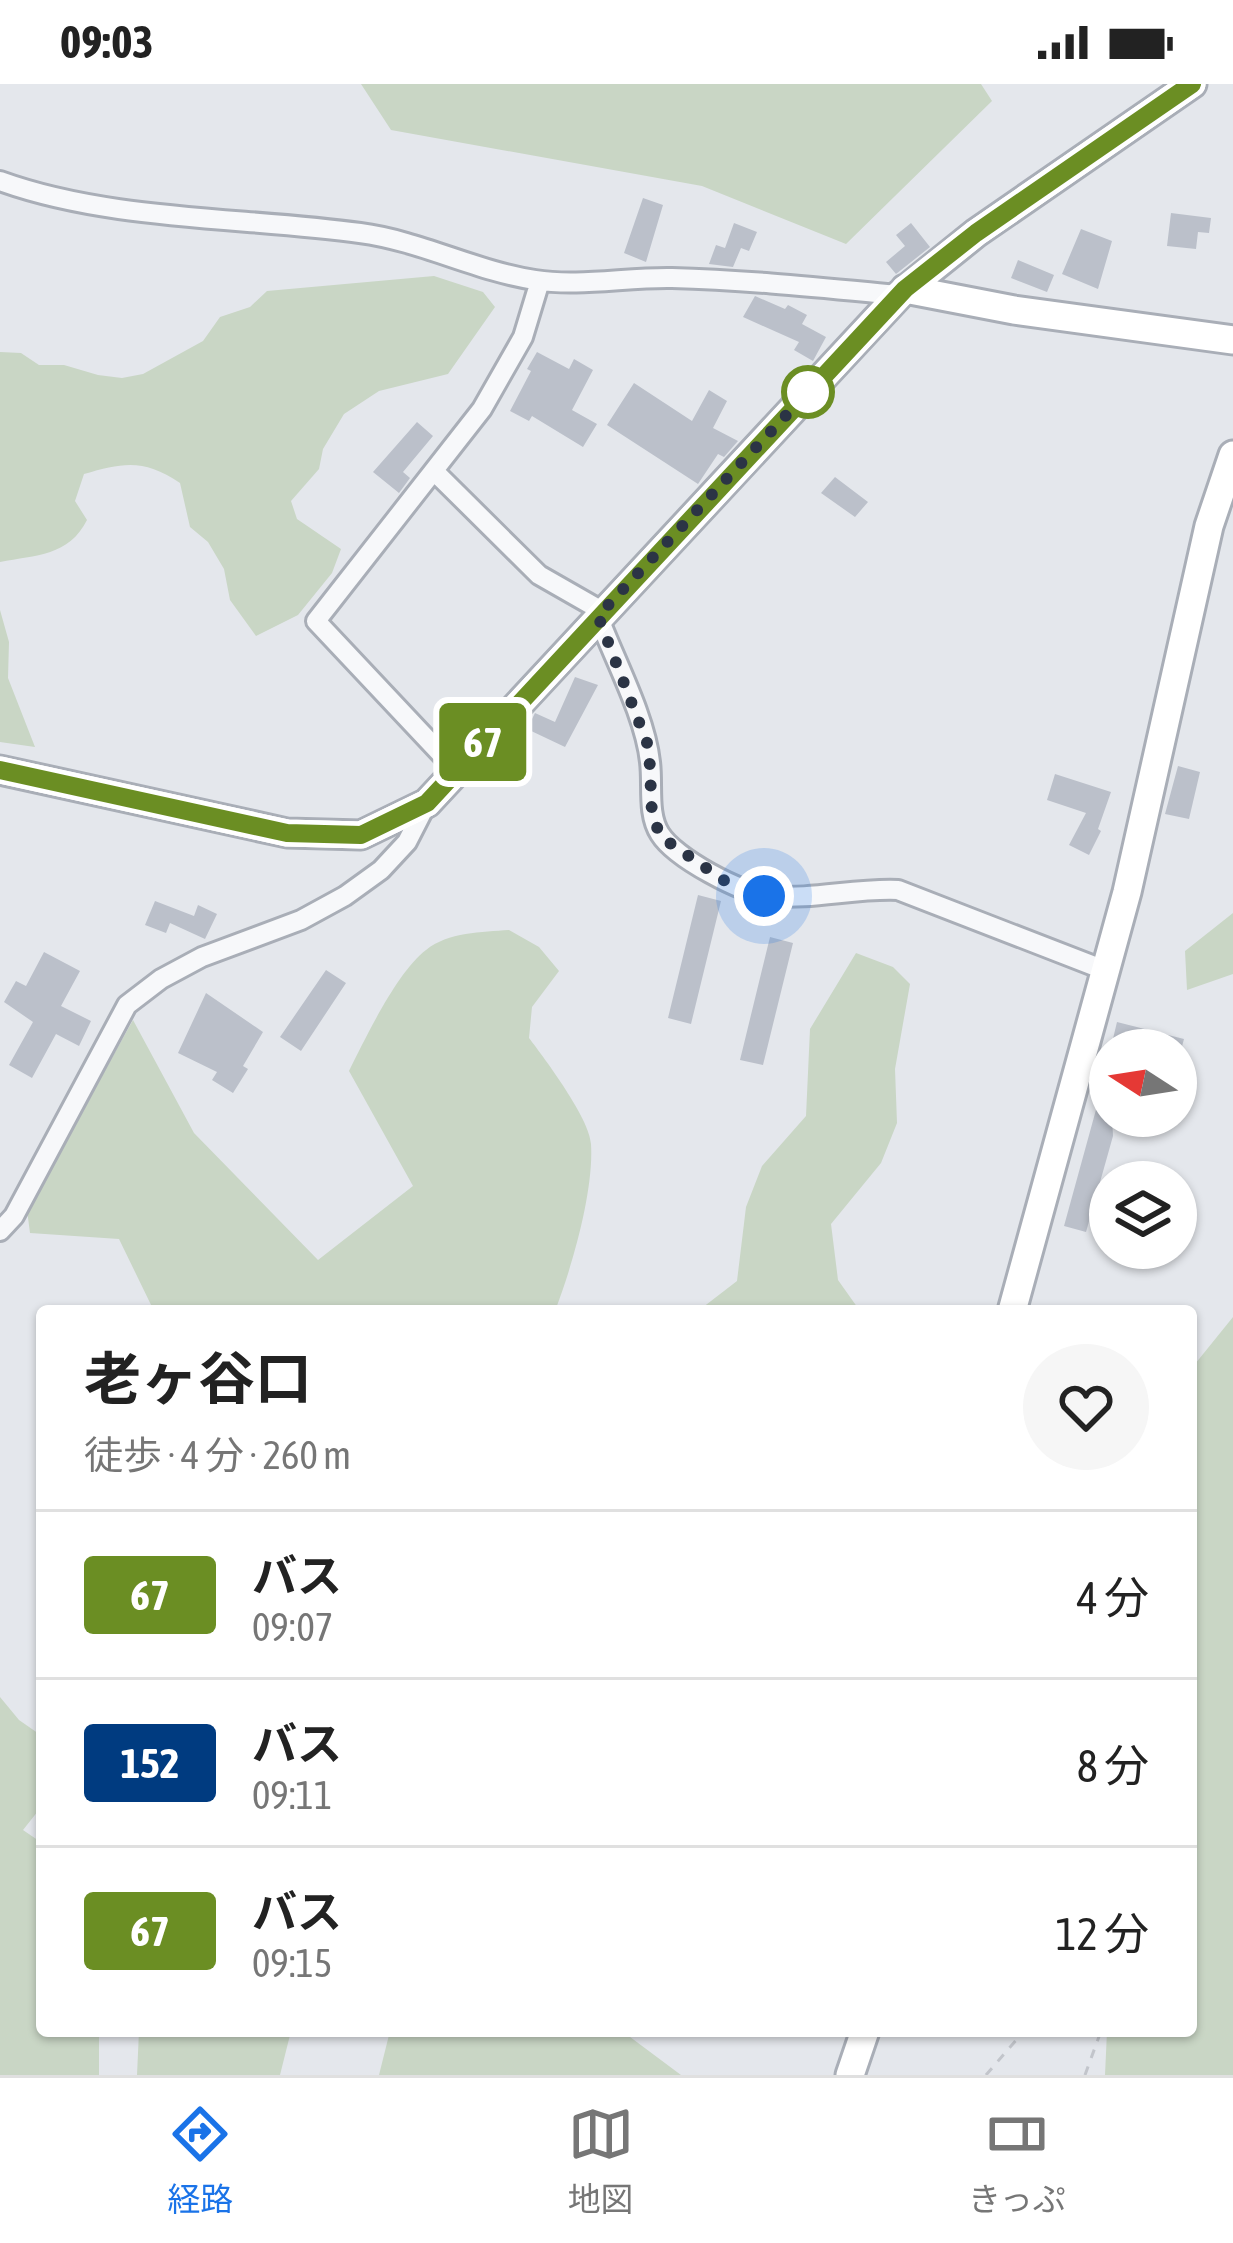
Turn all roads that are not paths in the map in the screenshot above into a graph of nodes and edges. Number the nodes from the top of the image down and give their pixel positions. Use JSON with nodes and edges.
{"nodes":[{"id":1,"x":1192,"y":84,"type":"edge"},
{"id":2,"x":0,"y":181,"type":"edge"},
{"id":3,"x":540,"y":281,"type":"junction"},
{"id":4,"x":902,"y":292,"type":"junction"},
{"id":5,"x":1233,"y":340,"type":"edge"},
{"id":6,"x":1233,"y":455,"type":"edge"},
{"id":7,"x":434,"y":471,"type":"junction"},
{"id":8,"x":600,"y":614,"type":"junction"},
{"id":9,"x":0,"y":770,"type":"edge"},
{"id":10,"x":457,"y":771,"type":"junction"},
{"id":11,"x":427,"y":803,"type":"junction"},
{"id":12,"x":1107,"y":971,"type":"junction"},
{"id":13,"x":0,"y":1231,"type":"edge"},
{"id":14,"x":1014,"y":1305,"type":"edge"},
{"id":15,"x":863,"y":2037,"type":"edge"},
{"id":16,"x":850,"y":2075,"type":"edge"}],
"edges":[{"from":1,"to":4,"type":"main road"},
{"from":2,"to":3,"type":"street"},
{"from":3,"to":4,"type":"street"},
{"from":3,"to":7,"type":"street"},
{"from":4,"to":5,"type":"main road"},
{"from":4,"to":8,"type":"main road"},
{"from":6,"to":12,"type":"main road"},
{"from":7,"to":8,"type":"street"},
{"from":7,"to":10,"type":"street"},
{"from":8,"to":10,"type":"main road"},
{"from":8,"to":12,"type":"street"},
{"from":9,"to":11,"type":"main road"},
{"from":10,"to":11,"type":"main road"},
{"from":11,"to":13,"type":"street"},
{"from":12,"to":14,"type":"main road"},
{"from":15,"to":16,"type":"main road"}]}
